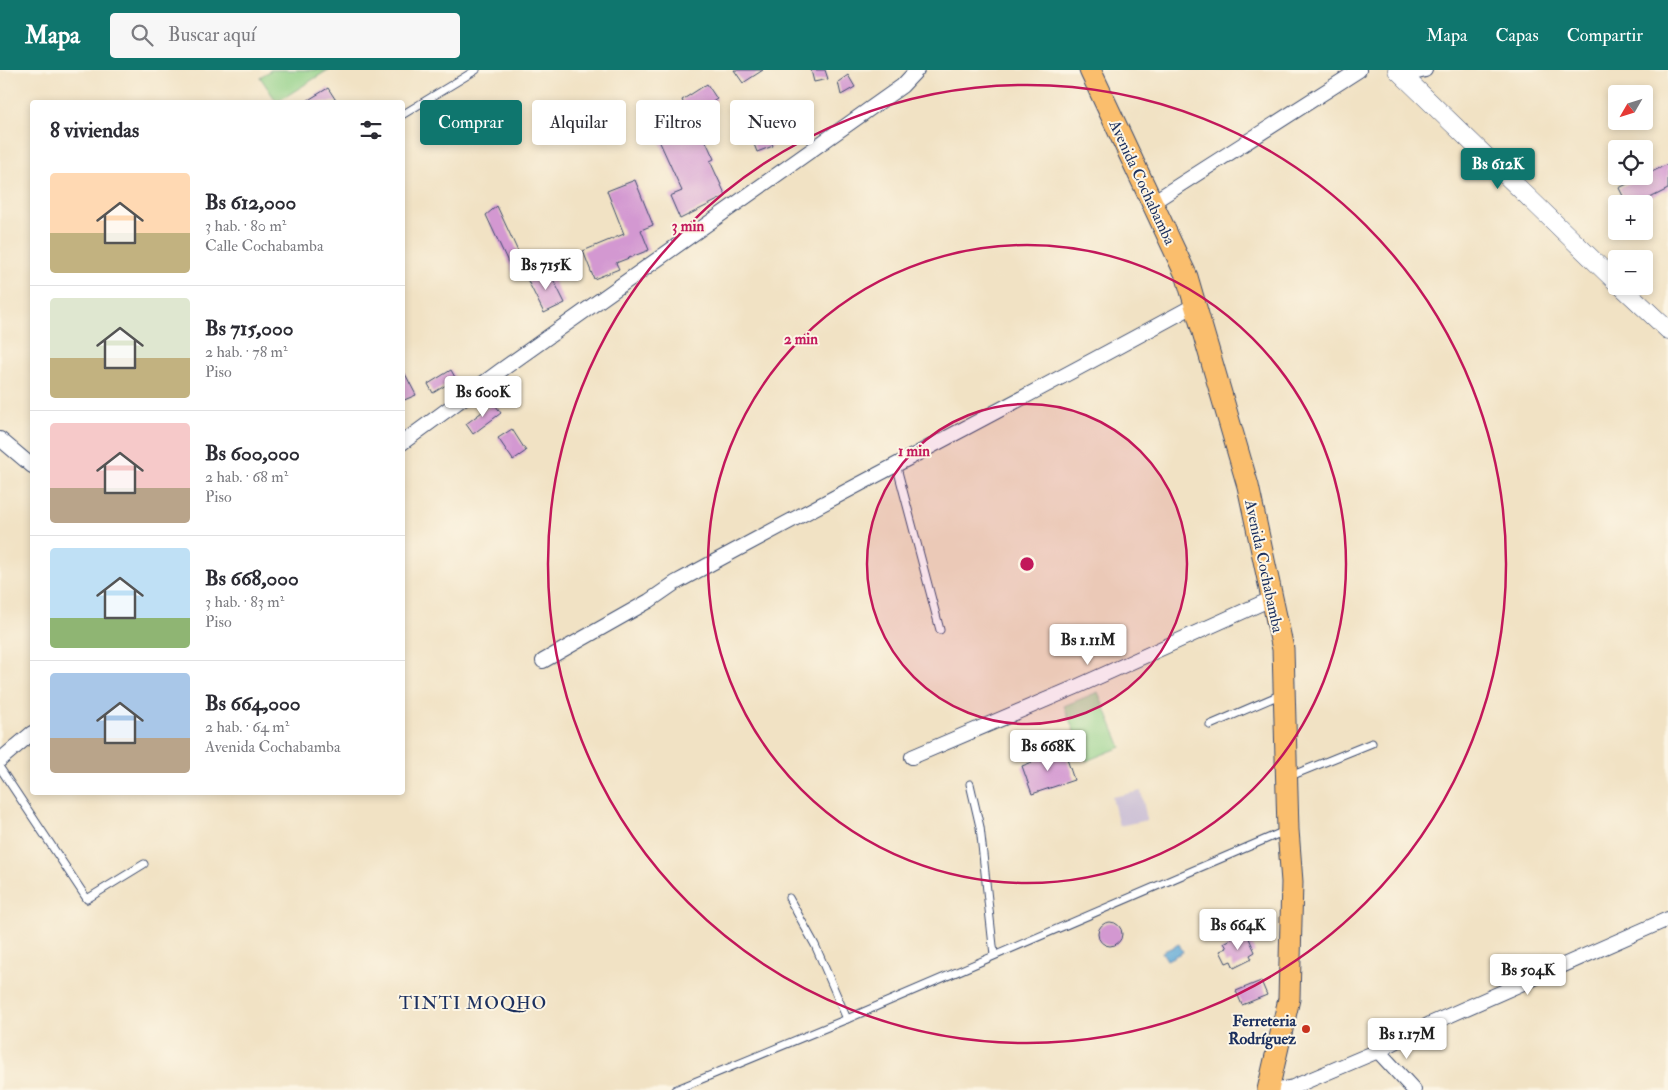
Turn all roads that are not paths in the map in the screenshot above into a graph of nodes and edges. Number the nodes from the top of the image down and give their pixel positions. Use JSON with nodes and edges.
{"nodes":[{"id":1,"x":476,"y":70,"type":"edge"},
{"id":2,"x":917,"y":70,"type":"edge"},
{"id":3,"x":1090,"y":70,"type":"edge"},
{"id":4,"x":1359,"y":70,"type":"edge"},
{"id":5,"x":1425,"y":70,"type":"edge"},
{"id":6,"x":1400,"y":73,"type":"edge"},
{"id":7,"x":405,"y":113,"type":"edge"},
{"id":8,"x":1153,"y":202,"type":"junction"},
{"id":9,"x":1608,"y":274,"type":"edge"},
{"id":10,"x":1631,"y":295,"type":"edge"},
{"id":11,"x":1195,"y":305,"type":"junction"},
{"id":12,"x":1668,"y":330,"type":"edge"},
{"id":13,"x":0,"y":439,"type":"edge"},
{"id":14,"x":405,"y":441,"type":"edge"},
{"id":15,"x":30,"y":464,"type":"edge"},
{"id":16,"x":896,"y":464,"type":"junction"},
{"id":17,"x":1273,"y":598,"type":"junction"},
{"id":18,"x":940,"y":630,"type":"dead end"},
{"id":19,"x":543,"y":661,"type":"dead end"},
{"id":20,"x":1284,"y":693,"type":"junction"},
{"id":21,"x":1210,"y":725,"type":"dead end"},
{"id":22,"x":30,"y":735,"type":"edge"},
{"id":23,"x":1372,"y":743,"type":"dead end"},
{"id":24,"x":912,"y":756,"type":"dead end"},
{"id":25,"x":0,"y":760,"type":"edge"},
{"id":26,"x":0,"y":768,"type":"edge"},
{"id":27,"x":1288,"y":777,"type":"junction"},
{"id":28,"x":970,"y":784,"type":"dead end"},
{"id":29,"x":1288,"y":830,"type":"junction"},
{"id":30,"x":144,"y":864,"type":"dead end"},
{"id":31,"x":789,"y":898,"type":"dead end"},
{"id":32,"x":1668,"y":919,"type":"edge"},
{"id":33,"x":994,"y":955,"type":"junction"},
{"id":34,"x":847,"y":1019,"type":"junction"},
{"id":35,"x":1378,"y":1051,"type":"junction"},
{"id":36,"x":676,"y":1090,"type":"edge"},
{"id":37,"x":1268,"y":1090,"type":"edge"},
{"id":38,"x":1278,"y":1090,"type":"edge"},
{"id":39,"x":1414,"y":1090,"type":"edge"}],
"edges":[{"from":1,"to":7,"type":"lane"},
{"from":2,"to":14,"type":"street"},
{"from":3,"to":8,"type":"main road","name":"Avenida Cochabamba"},
{"from":4,"to":8,"type":"street"},
{"from":5,"to":6,"type":"street"},
{"from":6,"to":9,"type":"street"},
{"from":8,"to":11,"type":"main road","name":"Avenida Cochabamba"},
{"from":10,"to":12,"type":"street"},
{"from":11,"to":16,"type":"street"},
{"from":11,"to":17,"type":"main road","name":"Avenida Cochabamba"},
{"from":13,"to":15,"type":"street"},
{"from":16,"to":18,"type":"lane"},
{"from":16,"to":19,"type":"street"},
{"from":17,"to":20,"type":"main road","name":"Avenida Cochabamba"},
{"from":17,"to":24,"type":"street"},
{"from":20,"to":21,"type":"lane"},
{"from":20,"to":27,"type":"main road","name":"Avenida Cochabamba"},
{"from":22,"to":25,"type":"street"},
{"from":23,"to":27,"type":"lane"},
{"from":26,"to":30,"type":"lane"},
{"from":27,"to":29,"type":"main road","name":"Avenida Cochabamba"},
{"from":28,"to":33,"type":"lane"},
{"from":29,"to":33,"type":"lane"},
{"from":29,"to":37,"type":"main road","name":"Avenida Cochabamba"},
{"from":31,"to":34,"type":"lane"},
{"from":32,"to":35,"type":"street"},
{"from":33,"to":34,"type":"lane"},
{"from":34,"to":36,"type":"lane"},
{"from":35,"to":38,"type":"street"},
{"from":35,"to":39,"type":"street"}]}
